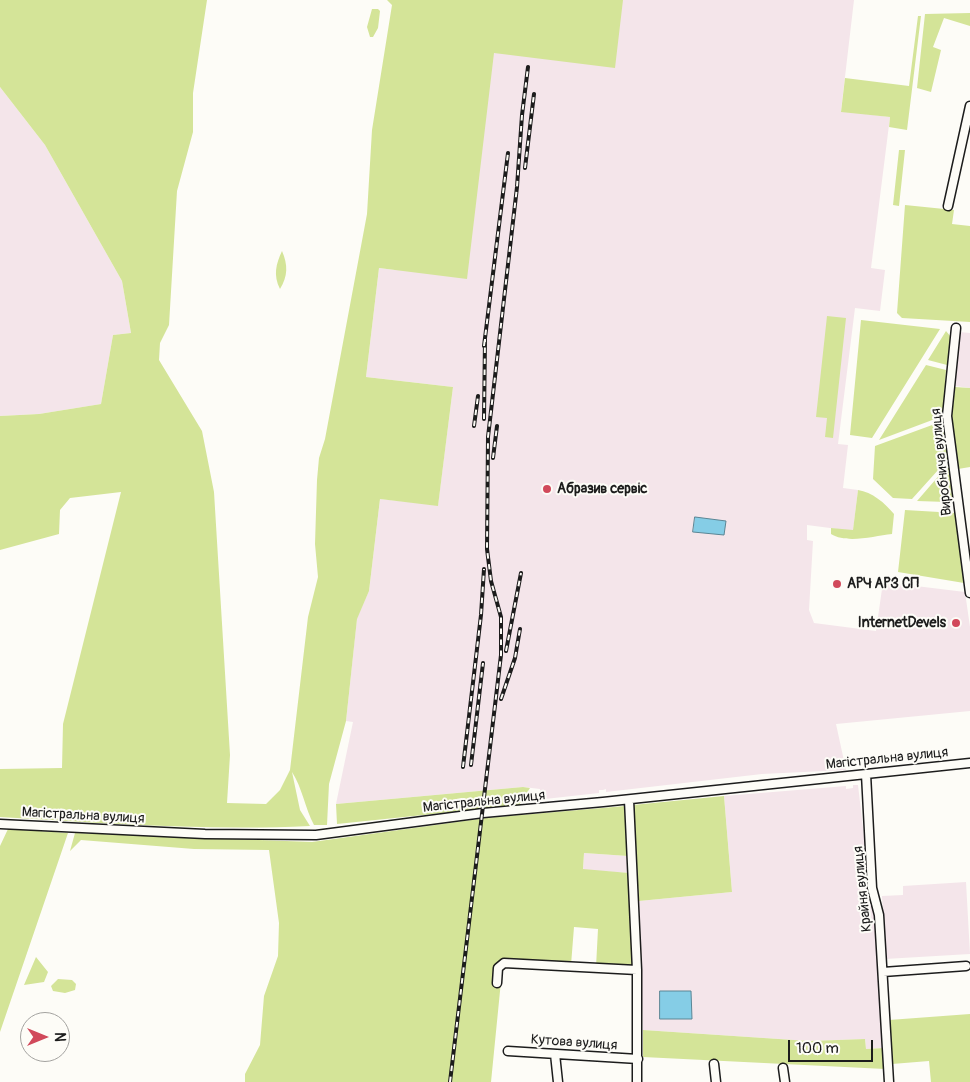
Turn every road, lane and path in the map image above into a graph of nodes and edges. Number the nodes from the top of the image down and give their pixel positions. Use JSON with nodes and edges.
{"nodes":[{"id":1,"x":970,"y":106,"type":"edge"},
{"id":2,"x":948,"y":206,"type":"dead end"},
{"id":3,"x":956,"y":328,"type":"dead end"},
{"id":4,"x":970,"y":594,"type":"edge"},
{"id":5,"x":970,"y":763,"type":"edge"},
{"id":6,"x":866,"y":774,"type":"junction"},
{"id":7,"x":629,"y":800,"type":"junction"},
{"id":8,"x":0,"y":824,"type":"edge"},
{"id":9,"x":966,"y":966,"type":"dead end"},
{"id":10,"x":637,"y":970,"type":"junction"},
{"id":11,"x":882,"y":972,"type":"junction"},
{"id":12,"x":497,"y":983,"type":"dead end"},
{"id":13,"x":508,"y":1051,"type":"dead end"},
{"id":14,"x":555,"y":1054,"type":"junction"},
{"id":15,"x":638,"y":1059,"type":"junction"},
{"id":16,"x":714,"y":1064,"type":"dead end"},
{"id":17,"x":783,"y":1068,"type":"dead end"},
{"id":18,"x":558,"y":1082,"type":"edge"},
{"id":19,"x":637,"y":1082,"type":"edge"},
{"id":20,"x":716,"y":1082,"type":"edge"},
{"id":21,"x":785,"y":1082,"type":"edge"},
{"id":22,"x":889,"y":1082,"type":"edge"}],
"edges":[{"from":1,"to":2,"type":"street"},
{"from":3,"to":4,"type":"street","name":"Виробнича вулиця"},
{"from":5,"to":6,"type":"street","name":"Магістральна вулиця"},
{"from":6,"to":7,"type":"street","name":"Магістральна вулиця"},
{"from":6,"to":11,"type":"street","name":"Крайня вулиця"},
{"from":7,"to":8,"type":"street","name":"Магістральна вулиця"},
{"from":7,"to":10,"type":"street"},
{"from":9,"to":11,"type":"street"},
{"from":10,"to":12,"type":"street"},
{"from":10,"to":15,"type":"street"},
{"from":11,"to":22,"type":"street","name":"Крайня вулиця"},
{"from":13,"to":14,"type":"street","name":"Кутова вулиця"},
{"from":14,"to":15,"type":"street","name":"Кутова вулиця"},
{"from":14,"to":18,"type":"street"},
{"from":15,"to":19,"type":"street"},
{"from":16,"to":20,"type":"street"},
{"from":17,"to":21,"type":"street"}]}
